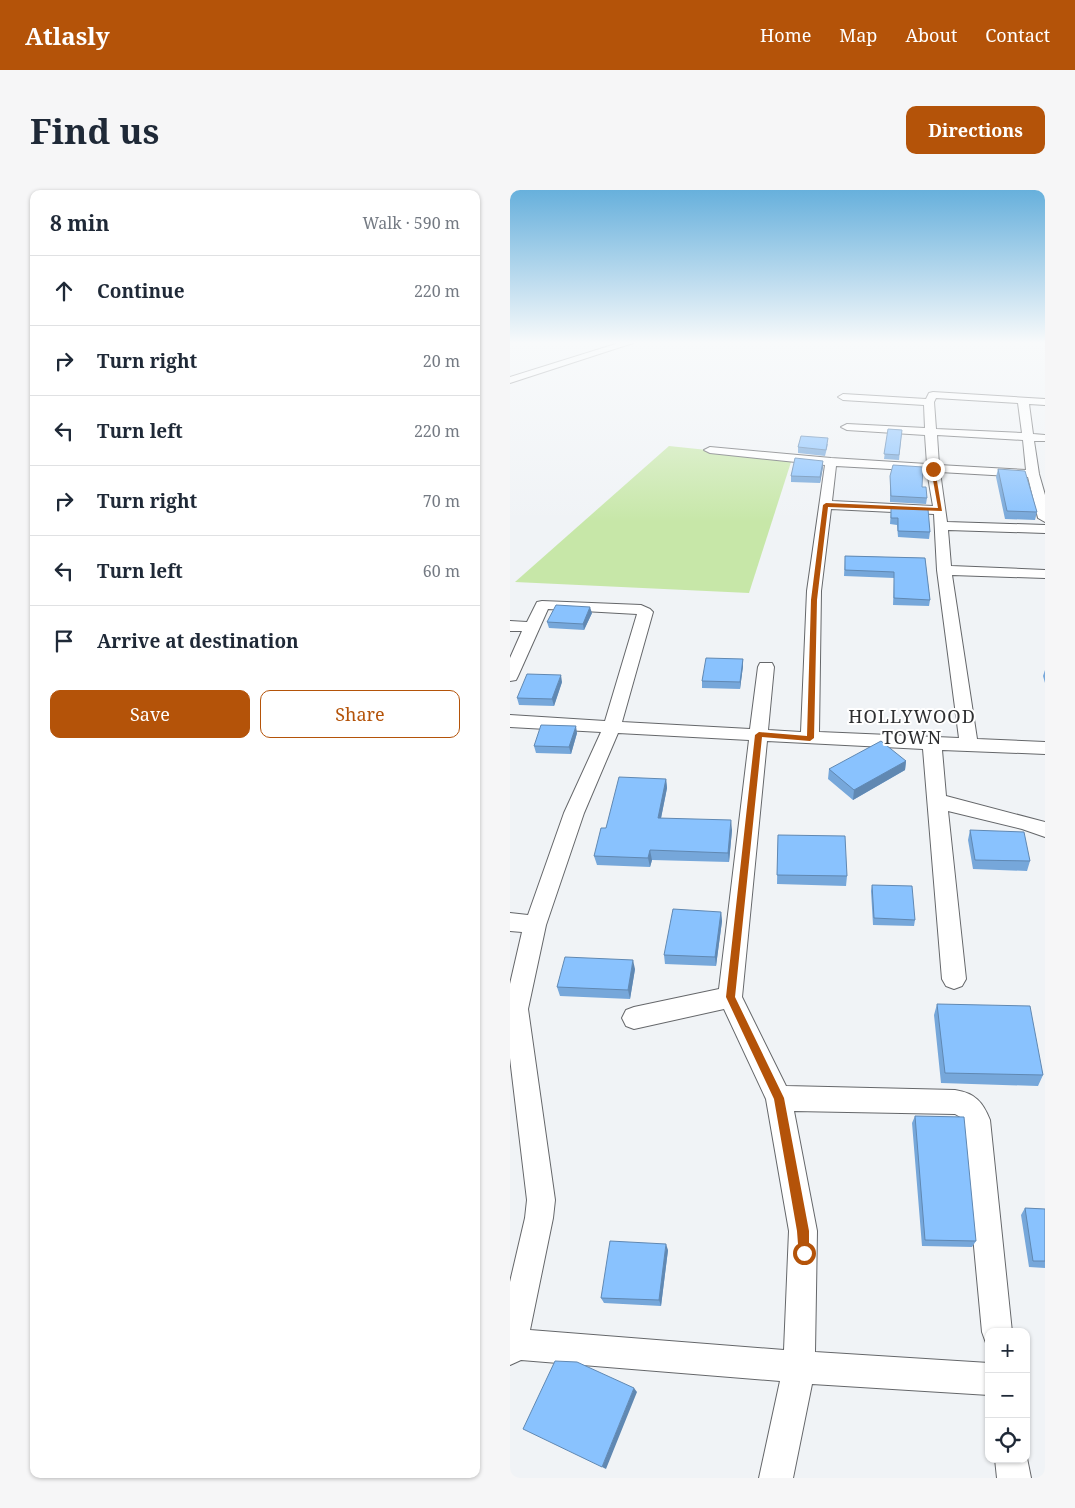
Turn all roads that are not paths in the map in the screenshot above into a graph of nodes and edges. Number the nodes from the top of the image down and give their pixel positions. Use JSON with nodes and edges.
{"nodes":[{"id":1,"x":929,"y":402,"type":"edge"},
{"id":2,"x":1022,"y":402,"type":"edge"},
{"id":3,"x":847,"y":427,"type":"dead end"},
{"id":4,"x":929,"y":432,"type":"junction"},
{"id":5,"x":1027,"y":437,"type":"junction"},
{"id":6,"x":1045,"y":438,"type":"edge"},
{"id":7,"x":710,"y":450,"type":"dead end"},
{"id":8,"x":831,"y":462,"type":"junction"},
{"id":9,"x":933,"y":469,"type":"junction"},
{"id":10,"x":1038,"y":482,"type":"edge"},
{"id":11,"x":826,"y":505,"type":"junction"},
{"id":12,"x":940,"y":510,"type":"junction"},
{"id":13,"x":1045,"y":518,"type":"edge"},
{"id":14,"x":942,"y":526,"type":"junction"},
{"id":15,"x":1045,"y":529,"type":"edge"},
{"id":16,"x":944,"y":570,"type":"junction"},
{"id":17,"x":1045,"y":574,"type":"edge"},
{"id":18,"x":520,"y":626,"type":"edge"},
{"id":19,"x":766,"y":667,"type":"dead end"},
{"id":20,"x":510,"y":676,"type":"edge"},
{"id":21,"x":510,"y":721,"type":"edge"},
{"id":22,"x":612,"y":726,"type":"junction"},
{"id":23,"x":759,"y":735,"type":"junction"},
{"id":24,"x":810,"y":738,"type":"junction"},
{"id":25,"x":932,"y":744,"type":"junction"},
{"id":26,"x":969,"y":746,"type":"junction"},
{"id":27,"x":1045,"y":748,"type":"edge"},
{"id":28,"x":937,"y":800,"type":"junction"},
{"id":29,"x":1045,"y":830,"type":"edge"},
{"id":30,"x":510,"y":922,"type":"edge"},
{"id":31,"x":535,"y":925,"type":"junction"},
{"id":32,"x":954,"y":979,"type":"dead end"},
{"id":33,"x":730,"y":997,"type":"junction"},
{"id":34,"x":634,"y":1018,"type":"dead end"},
{"id":35,"x":779,"y":1098,"type":"junction"},
{"id":36,"x":997,"y":1328,"type":"edge"},
{"id":37,"x":511,"y":1347,"type":"edge"},
{"id":38,"x":799,"y":1367,"type":"junction"},
{"id":39,"x":985,"y":1379,"type":"edge"},
{"id":40,"x":1012,"y":1463,"type":"edge"},
{"id":41,"x":776,"y":1478,"type":"edge"},
{"id":42,"x":1014,"y":1478,"type":"edge"}],
"edges":[{"from":1,"to":4,"type":"street"},
{"from":2,"to":5,"type":"street"},
{"from":3,"to":4,"type":"street"},
{"from":4,"to":5,"type":"street"},
{"from":4,"to":9,"type":"street"},
{"from":5,"to":6,"type":"street"},
{"from":5,"to":10,"type":"street"},
{"from":7,"to":8,"type":"street"},
{"from":8,"to":9,"type":"street"},
{"from":8,"to":11,"type":"street"},
{"from":9,"to":10,"type":"street"},
{"from":9,"to":12,"type":"street"},
{"from":10,"to":13,"type":"street"},
{"from":11,"to":12,"type":"street"},
{"from":11,"to":24,"type":"street"},
{"from":12,"to":14,"type":"street"},
{"from":14,"to":15,"type":"street"},
{"from":14,"to":16,"type":"street"},
{"from":16,"to":17,"type":"street"},
{"from":16,"to":26,"type":"street"},
{"from":18,"to":20,"type":"street"},
{"from":18,"to":22,"type":"street"},
{"from":19,"to":23,"type":"street"},
{"from":21,"to":22,"type":"street"},
{"from":22,"to":23,"type":"street"},
{"from":22,"to":31,"type":"street"},
{"from":23,"to":24,"type":"street"},
{"from":23,"to":33,"type":"street"},
{"from":24,"to":25,"type":"street"},
{"from":25,"to":26,"type":"street"},
{"from":25,"to":28,"type":"street"},
{"from":26,"to":27,"type":"street"},
{"from":28,"to":29,"type":"street"},
{"from":28,"to":32,"type":"street"},
{"from":30,"to":31,"type":"street"},
{"from":31,"to":37,"type":"street"},
{"from":33,"to":34,"type":"street"},
{"from":33,"to":35,"type":"street"},
{"from":35,"to":36,"type":"street"},
{"from":35,"to":38,"type":"street"},
{"from":37,"to":38,"type":"street"},
{"from":38,"to":39,"type":"street"},
{"from":38,"to":41,"type":"street"},
{"from":40,"to":42,"type":"street"}]}
